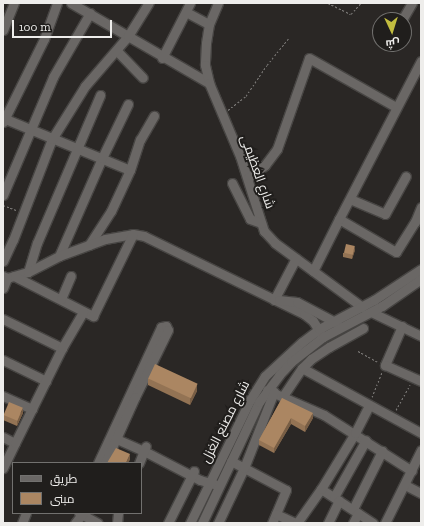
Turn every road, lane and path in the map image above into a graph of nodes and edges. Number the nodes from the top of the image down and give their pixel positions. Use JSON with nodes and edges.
{"nodes":[{"id":1,"x":14,"y":3,"type":"edge"},
{"id":2,"x":57,"y":3,"type":"edge"},
{"id":3,"x":71,"y":3,"type":"edge"},
{"id":4,"x":149,"y":3,"type":"edge"},
{"id":5,"x":190,"y":3,"type":"edge"},
{"id":6,"x":218,"y":3,"type":"edge"},
{"id":7,"x":328,"y":3,"type":"edge"},
{"id":8,"x":361,"y":3,"type":"edge"},
{"id":9,"x":412,"y":3,"type":"edge"},
{"id":10,"x":88,"y":9,"type":"edge"},
{"id":11,"x":186,"y":12,"type":"junction"},
{"id":12,"x":407,"y":12,"type":"edge"},
{"id":13,"x":209,"y":24,"type":"junction"},
{"id":14,"x":3,"y":30,"type":"edge"},
{"id":15,"x":128,"y":36,"type":"junction"},
{"id":16,"x":289,"y":38,"type":"dead end"},
{"id":17,"x":117,"y":51,"type":"junction"},
{"id":18,"x":162,"y":58,"type":"junction"},
{"id":19,"x":421,"y":62,"type":"edge"},
{"id":20,"x":143,"y":78,"type":"dead end"},
{"id":21,"x":209,"y":83,"type":"junction"},
{"id":22,"x":100,"y":95,"type":"dead end"},
{"id":23,"x":128,"y":104,"type":"dead end"},
{"id":24,"x":396,"y":107,"type":"junction"},
{"id":25,"x":222,"y":115,"type":"junction"},
{"id":26,"x":154,"y":116,"type":"dead end"},
{"id":27,"x":4,"y":119,"type":"edge"},
{"id":28,"x":31,"y":130,"type":"junction"},
{"id":29,"x":52,"y":139,"type":"junction"},
{"id":30,"x":77,"y":150,"type":"junction"},
{"id":31,"x":102,"y":158,"type":"junction"},
{"id":32,"x":130,"y":170,"type":"junction"},
{"id":33,"x":406,"y":176,"type":"dead end"},
{"id":34,"x":248,"y":178,"type":"junction"},
{"id":35,"x":232,"y":183,"type":"dead end"},
{"id":36,"x":3,"y":195,"type":"edge"},
{"id":37,"x":350,"y":199,"type":"junction"},
{"id":38,"x":3,"y":205,"type":"edge"},
{"id":39,"x":421,"y":207,"type":"edge"},
{"id":40,"x":23,"y":213,"type":"junction"},
{"id":41,"x":339,"y":219,"type":"junction"},
{"id":42,"x":261,"y":223,"type":"junction"},
{"id":43,"x":133,"y":234,"type":"junction"},
{"id":44,"x":89,"y":245,"type":"junction"},
{"id":45,"x":59,"y":256,"type":"junction"},
{"id":46,"x":296,"y":258,"type":"junction"},
{"id":47,"x":3,"y":261,"type":"edge"},
{"id":48,"x":421,"y":268,"type":"edge"},
{"id":49,"x":28,"y":272,"type":"junction"},
{"id":50,"x":314,"y":272,"type":"junction"},
{"id":51,"x":71,"y":276,"type":"dead end"},
{"id":52,"x":8,"y":277,"type":"edge"},
{"id":53,"x":421,"y":279,"type":"edge"},
{"id":54,"x":3,"y":288,"type":"edge"},
{"id":55,"x":61,"y":299,"type":"junction"},
{"id":56,"x":274,"y":300,"type":"junction"},
{"id":57,"x":362,"y":307,"type":"junction"},
{"id":58,"x":83,"y":312,"type":"junction"},
{"id":59,"x":371,"y":312,"type":"junction"},
{"id":60,"x":3,"y":319,"type":"edge"},
{"id":61,"x":334,"y":321,"type":"junction"},
{"id":62,"x":342,"y":326,"type":"junction"},
{"id":63,"x":402,"y":326,"type":"junction"},
{"id":64,"x":363,"y":328,"type":"dead end"},
{"id":65,"x":321,"y":333,"type":"junction"},
{"id":66,"x":421,"y":336,"type":"edge"},
{"id":67,"x":62,"y":348,"type":"junction"},
{"id":68,"x":358,"y":351,"type":"dead end"},
{"id":69,"x":3,"y":360,"type":"edge"},
{"id":70,"x":385,"y":365,"type":"junction"},
{"id":71,"x":302,"y":368,"type":"junction"},
{"id":72,"x":417,"y":380,"type":"edge"},
{"id":73,"x":46,"y":381,"type":"junction"},
{"id":74,"x":271,"y":391,"type":"junction"},
{"id":75,"x":3,"y":396,"type":"edge"},
{"id":76,"x":283,"y":396,"type":"junction"},
{"id":77,"x":369,"y":405,"type":"junction"},
{"id":78,"x":32,"y":410,"type":"junction"},
{"id":79,"x":392,"y":417,"type":"junction"},
{"id":80,"x":421,"y":433,"type":"edge"},
{"id":81,"x":114,"y":434,"type":"junction"},
{"id":82,"x":355,"y":434,"type":"junction"},
{"id":83,"x":3,"y":437,"type":"edge"},
{"id":84,"x":366,"y":440,"type":"junction"},
{"id":85,"x":15,"y":442,"type":"junction"},
{"id":86,"x":145,"y":448,"type":"junction"},
{"id":87,"x":382,"y":451,"type":"junction"},
{"id":88,"x":420,"y":454,"type":"edge"},
{"id":89,"x":231,"y":461,"type":"junction"},
{"id":90,"x":99,"y":462,"type":"edge"},
{"id":91,"x":105,"y":462,"type":"edge"},
{"id":92,"x":139,"y":462,"type":"edge"},
{"id":93,"x":3,"y":468,"type":"edge"},
{"id":94,"x":244,"y":468,"type":"junction"},
{"id":95,"x":412,"y":471,"type":"junction"},
{"id":96,"x":193,"y":474,"type":"junction"},
{"id":97,"x":210,"y":482,"type":"junction"},
{"id":98,"x":405,"y":485,"type":"junction"},
{"id":99,"x":219,"y":487,"type":"junction"},
{"id":100,"x":321,"y":489,"type":"junction"},
{"id":101,"x":421,"y":493,"type":"edge"},
{"id":102,"x":337,"y":498,"type":"junction"},
{"id":103,"x":356,"y":511,"type":"junction"},
{"id":104,"x":276,"y":514,"type":"junction"},
{"id":105,"x":79,"y":516,"type":"edge"},
{"id":106,"x":98,"y":523,"type":"edge"},
{"id":107,"x":168,"y":523,"type":"edge"},
{"id":108,"x":190,"y":523,"type":"edge"},
{"id":109,"x":202,"y":523,"type":"edge"},
{"id":110,"x":218,"y":523,"type":"edge"},
{"id":111,"x":272,"y":523,"type":"edge"},
{"id":112,"x":296,"y":523,"type":"edge"},
{"id":113,"x":328,"y":523,"type":"edge"},
{"id":114,"x":353,"y":523,"type":"edge"},
{"id":115,"x":373,"y":523,"type":"edge"},
{"id":116,"x":385,"y":523,"type":"edge"}],
"edges":[{"from":1,"to":14,"type":"street"},
{"from":2,"to":27,"type":"street"},
{"from":3,"to":10,"type":"street"},
{"from":4,"to":15,"type":"street"},
{"from":5,"to":11,"type":"street"},
{"from":6,"to":13,"type":"street","name":"شارع العظيمى"},
{"from":7,"to":8,"type":"path"},
{"from":9,"to":12,"type":"street"},
{"from":10,"to":15,"type":"street"},
{"from":10,"to":28,"type":"street"},
{"from":11,"to":13,"type":"street"},
{"from":11,"to":18,"type":"street"},
{"from":13,"to":21,"type":"street","name":"شارع العظيمى"},
{"from":15,"to":17,"type":"street"},
{"from":15,"to":18,"type":"street"},
{"from":16,"to":25,"type":"path"},
{"from":17,"to":20,"type":"street"},
{"from":17,"to":29,"type":"street"},
{"from":18,"to":21,"type":"street"},
{"from":19,"to":24,"type":"street"},
{"from":21,"to":25,"type":"street","name":"شارع العظيمى"},
{"from":22,"to":30,"type":"street"},
{"from":23,"to":31,"type":"street"},
{"from":24,"to":34,"type":"street"},
{"from":24,"to":37,"type":"street"},
{"from":25,"to":34,"type":"street","name":"شارع العظيمى"},
{"from":26,"to":32,"type":"street"},
{"from":27,"to":28,"type":"street"},
{"from":28,"to":29,"type":"street"},
{"from":28,"to":36,"type":"street"},
{"from":29,"to":30,"type":"street"},
{"from":29,"to":40,"type":"street"},
{"from":30,"to":31,"type":"street"},
{"from":30,"to":49,"type":"street"},
{"from":31,"to":32,"type":"street"},
{"from":31,"to":45,"type":"street"},
{"from":32,"to":44,"type":"street"},
{"from":33,"to":37,"type":"street"},
{"from":34,"to":42,"type":"street","name":"شارع العظيمى"},
{"from":35,"to":42,"type":"street"},
{"from":37,"to":41,"type":"street"},
{"from":38,"to":40,"type":"path"},
{"from":39,"to":41,"type":"street"},
{"from":40,"to":47,"type":"street"},
{"from":41,"to":50,"type":"street"},
{"from":42,"to":46,"type":"street","name":"شارع العظيمى"},
{"from":43,"to":44,"type":"street"},
{"from":43,"to":56,"type":"street"},
{"from":43,"to":58,"type":"street"},
{"from":44,"to":45,"type":"street"},
{"from":45,"to":49,"type":"street"},
{"from":46,"to":50,"type":"street","name":"شارع العظيمى"},
{"from":46,"to":56,"type":"street"},
{"from":48,"to":57,"type":"street","name":"شارع مصنع الغزل"},
{"from":49,"to":52,"type":"street"},
{"from":50,"to":57,"type":"street","name":"شارع العظيمى"},
{"from":51,"to":55,"type":"street"},
{"from":52,"to":54,"type":"street"},
{"from":52,"to":55,"type":"street"},
{"from":53,"to":59,"type":"street","name":"شارع مصنع الغزل"},
{"from":55,"to":58,"type":"street"},
{"from":56,"to":61,"type":"street"},
{"from":56,"to":65,"type":"street"},
{"from":57,"to":61,"type":"street","name":"شارع مصنع الغزل"},
{"from":58,"to":67,"type":"street"},
{"from":59,"to":62,"type":"street","name":"شارع مصنع الغزل"},
{"from":59,"to":63,"type":"street"},
{"from":60,"to":67,"type":"street"},
{"from":61,"to":62,"type":"street"},
{"from":61,"to":65,"type":"street","name":"شارع مصنع الغزل"},
{"from":62,"to":65,"type":"street","name":"شارع مصنع الغزل"},
{"from":63,"to":66,"type":"street"},
{"from":63,"to":70,"type":"street"},
{"from":64,"to":71,"type":"street"},
{"from":65,"to":74,"type":"street","name":"شارع مصنع الغزل"},
{"from":65,"to":97,"type":"street","name":"شارع مصنع الغزل"},
{"from":67,"to":73,"type":"street"},
{"from":68,"to":70,"type":"path"},
{"from":69,"to":73,"type":"street"},
{"from":70,"to":72,"type":"street"},
{"from":70,"to":77,"type":"path"},
{"from":71,"to":76,"type":"street"},
{"from":71,"to":77,"type":"street"},
{"from":72,"to":79,"type":"path"},
{"from":73,"to":78,"type":"street"},
{"from":74,"to":76,"type":"street"},
{"from":74,"to":89,"type":"street","name":"شارع مصنع الغزل"},
{"from":74,"to":94,"type":"street"},
{"from":75,"to":78,"type":"street"},
{"from":76,"to":82,"type":"street"},
{"from":77,"to":79,"type":"street"},
{"from":77,"to":82,"type":"street"},
{"from":78,"to":85,"type":"street"},
{"from":79,"to":80,"type":"street"},
{"from":81,"to":81,"type":"street"},
{"from":81,"to":86,"type":"street"},
{"from":81,"to":90,"type":"street"},
{"from":81,"to":91,"type":"street"},
{"from":82,"to":84,"type":"street"},
{"from":82,"to":100,"type":"street"},
{"from":83,"to":85,"type":"street"},
{"from":84,"to":87,"type":"street"},
{"from":84,"to":102,"type":"street"},
{"from":85,"to":93,"type":"street"},
{"from":86,"to":92,"type":"street"},
{"from":86,"to":96,"type":"street"},
{"from":87,"to":95,"type":"street"},
{"from":87,"to":103,"type":"street"},
{"from":88,"to":95,"type":"street"},
{"from":89,"to":94,"type":"street"},
{"from":89,"to":99,"type":"street","name":"شارع مصنع الغزل"},
{"from":94,"to":104,"type":"street"},
{"from":94,"to":110,"type":"street"},
{"from":95,"to":98,"type":"street"},
{"from":96,"to":97,"type":"street"},
{"from":96,"to":107,"type":"street"},
{"from":97,"to":99,"type":"street"},
{"from":97,"to":108,"type":"street","name":"شارع مصنع الغزل"},
{"from":98,"to":101,"type":"street"},
{"from":98,"to":116,"type":"street"},
{"from":99,"to":109,"type":"street","name":"شارع مصنع الغزل"},
{"from":100,"to":102,"type":"street"},
{"from":100,"to":112,"type":"street"},
{"from":102,"to":103,"type":"street"},
{"from":102,"to":113,"type":"street"},
{"from":103,"to":114,"type":"street"},
{"from":103,"to":115,"type":"street"},
{"from":104,"to":111,"type":"street"},
{"from":104,"to":112,"type":"street"},
{"from":105,"to":106,"type":"street"}]}
